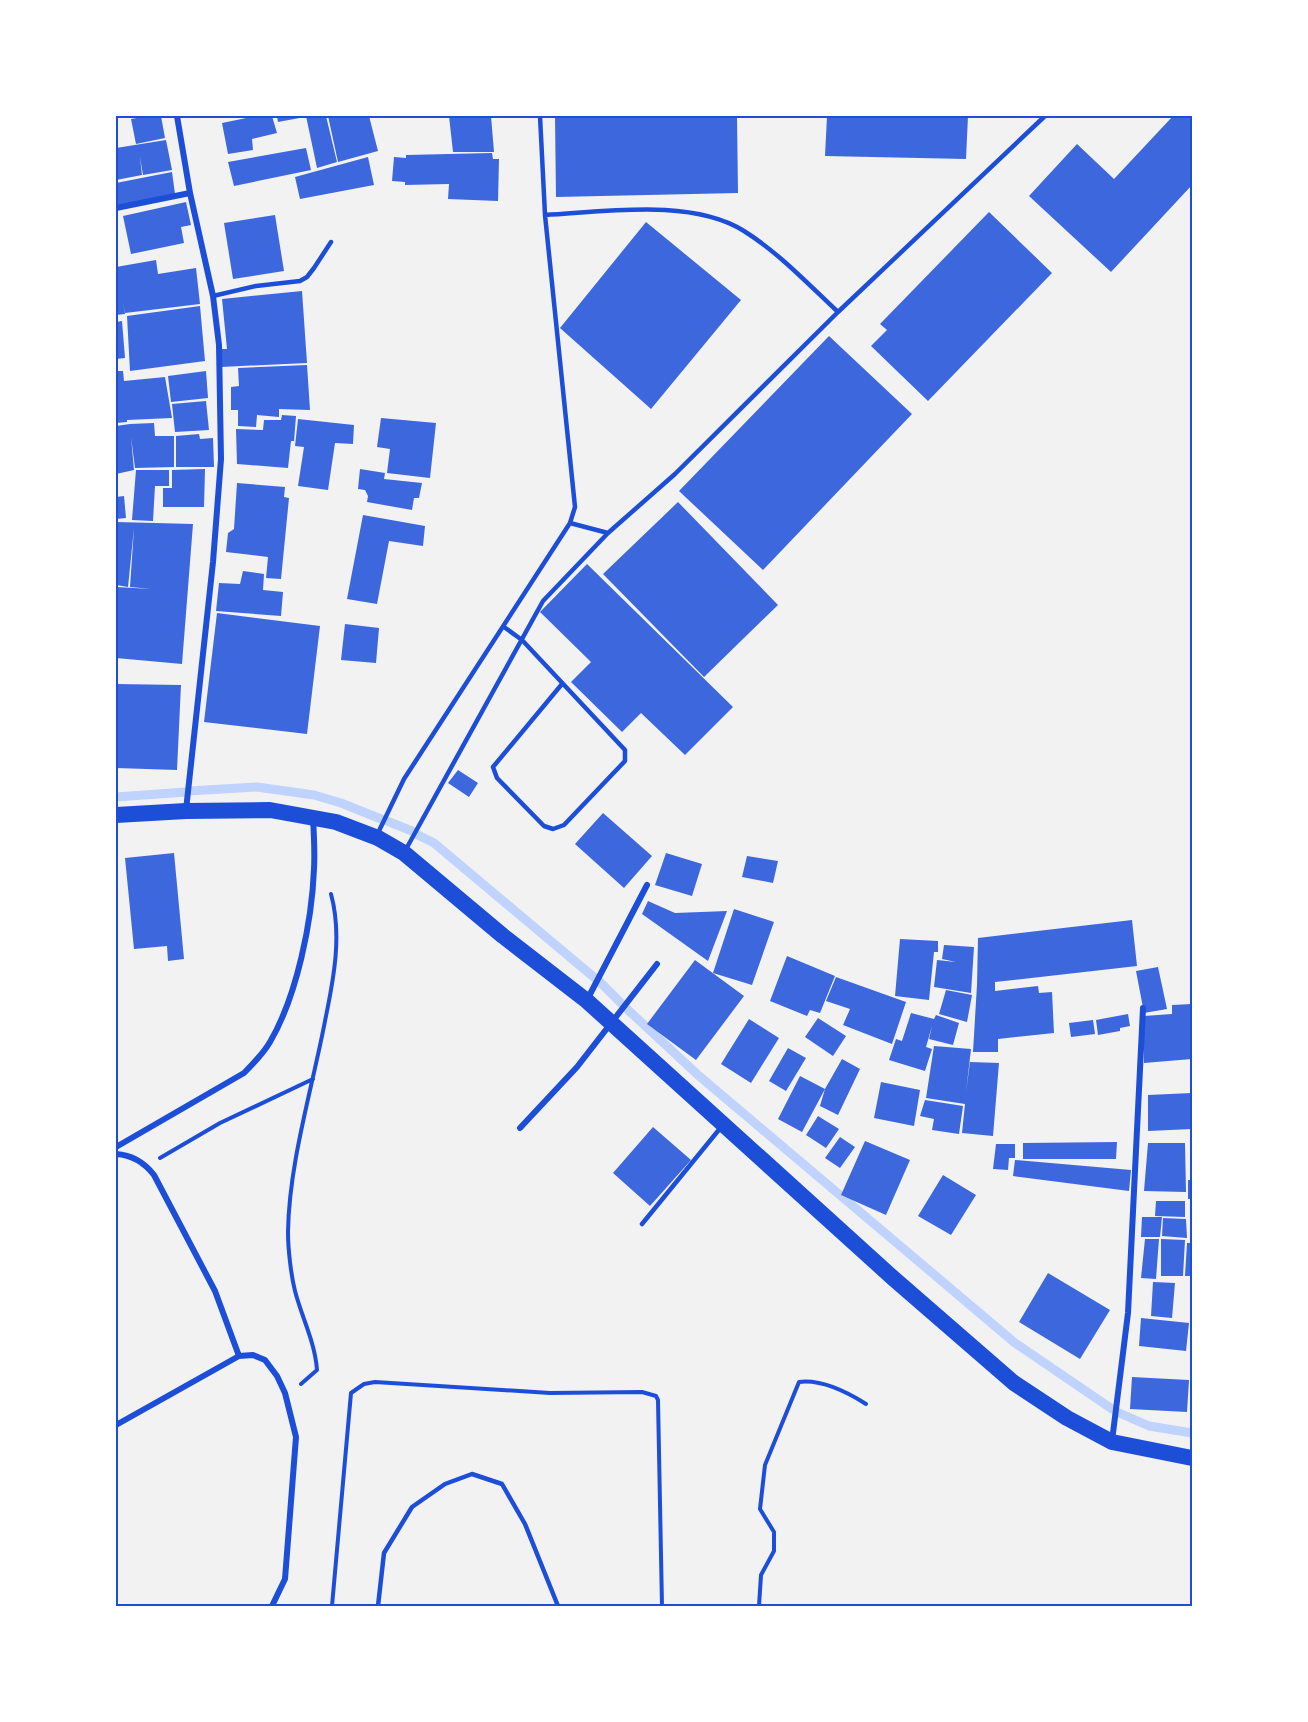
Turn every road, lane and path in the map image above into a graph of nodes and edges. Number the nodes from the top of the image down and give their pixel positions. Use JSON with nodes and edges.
{"nodes":[{"id":1,"x":177,"y":116,"type":"edge"},
{"id":2,"x":540,"y":116,"type":"edge"},
{"id":3,"x":1045,"y":116,"type":"edge"},
{"id":4,"x":190,"y":193,"type":"junction"},
{"id":5,"x":116,"y":208,"type":"edge"},
{"id":6,"x":545,"y":215,"type":"junction"},
{"id":7,"x":331,"y":242,"type":"dead end"},
{"id":8,"x":213,"y":296,"type":"junction"},
{"id":9,"x":838,"y":312,"type":"junction"},
{"id":10,"x":570,"y":523,"type":"junction"},
{"id":11,"x":608,"y":533,"type":"junction"},
{"id":12,"x":504,"y":627,"type":"junction"},
{"id":13,"x":522,"y":640,"type":"junction"},
{"id":14,"x":562,"y":684,"type":"junction"},
{"id":15,"x":186,"y":811,"type":"junction"},
{"id":16,"x":116,"y":815,"type":"edge"},
{"id":17,"x":313,"y":818,"type":"junction"},
{"id":18,"x":375,"y":837,"type":"junction"},
{"id":19,"x":404,"y":853,"type":"junction"},
{"id":20,"x":647,"y":885,"type":"dead end"},
{"id":21,"x":330,"y":890,"type":"dead end"},
{"id":22,"x":657,"y":964,"type":"dead end"},
{"id":23,"x":587,"y":1001,"type":"junction"},
{"id":24,"x":1143,"y":1008,"type":"dead end"},
{"id":25,"x":612,"y":1024,"type":"junction"},
{"id":26,"x":314,"y":1078,"type":"junction"},
{"id":27,"x":724,"y":1124,"type":"junction"},
{"id":28,"x":520,"y":1128,"type":"dead end"},
{"id":29,"x":116,"y":1147,"type":"edge"},
{"id":30,"x":116,"y":1154,"type":"edge"},
{"id":31,"x":147,"y":1165,"type":"junction"},
{"id":32,"x":642,"y":1224,"type":"dead end"},
{"id":33,"x":239,"y":1356,"type":"junction"},
{"id":34,"x":285,"y":1393,"type":"junction"},
{"id":35,"x":866,"y":1404,"type":"dead end"},
{"id":36,"x":116,"y":1425,"type":"edge"},
{"id":37,"x":1112,"y":1442,"type":"junction"},
{"id":38,"x":1192,"y":1458,"type":"edge"},
{"id":39,"x":272,"y":1606,"type":"edge"},
{"id":40,"x":332,"y":1606,"type":"edge"},
{"id":41,"x":378,"y":1606,"type":"edge"},
{"id":42,"x":558,"y":1606,"type":"edge"},
{"id":43,"x":662,"y":1606,"type":"edge"},
{"id":44,"x":759,"y":1606,"type":"edge"}],
"edges":[{"from":1,"to":4,"type":"street"},
{"from":2,"to":6,"type":"lane"},
{"from":3,"to":9,"type":"lane"},
{"from":4,"to":5,"type":"street"},
{"from":4,"to":8,"type":"street"},
{"from":6,"to":9,"type":"lane"},
{"from":6,"to":10,"type":"lane"},
{"from":7,"to":8,"type":"lane"},
{"from":8,"to":15,"type":"street"},
{"from":9,"to":11,"type":"lane"},
{"from":10,"to":11,"type":"lane"},
{"from":10,"to":12,"type":"lane"},
{"from":11,"to":13,"type":"lane"},
{"from":12,"to":13,"type":"lane"},
{"from":12,"to":18,"type":"lane"},
{"from":13,"to":14,"type":"lane"},
{"from":13,"to":19,"type":"lane"},
{"from":14,"to":14,"type":"lane"},
{"from":15,"to":16,"type":"highway"},
{"from":15,"to":17,"type":"highway"},
{"from":17,"to":18,"type":"highway"},
{"from":17,"to":29,"type":"street"},
{"from":18,"to":19,"type":"highway"},
{"from":19,"to":23,"type":"highway"},
{"from":20,"to":23,"type":"street"},
{"from":21,"to":26,"type":"path"},
{"from":22,"to":25,"type":"street"},
{"from":23,"to":25,"type":"highway"},
{"from":24,"to":37,"type":"street"},
{"from":25,"to":27,"type":"highway"},
{"from":25,"to":28,"type":"street"},
{"from":26,"to":31,"type":"path"},
{"from":26,"to":34,"type":"path"},
{"from":27,"to":32,"type":"lane"},
{"from":27,"to":37,"type":"highway"},
{"from":30,"to":31,"type":"street"},
{"from":31,"to":33,"type":"street"},
{"from":33,"to":34,"type":"street"},
{"from":33,"to":36,"type":"street"},
{"from":34,"to":39,"type":"street"},
{"from":35,"to":44,"type":"path"},
{"from":37,"to":38,"type":"highway"},
{"from":40,"to":43,"type":"path"},
{"from":41,"to":42,"type":"lane"}]}
